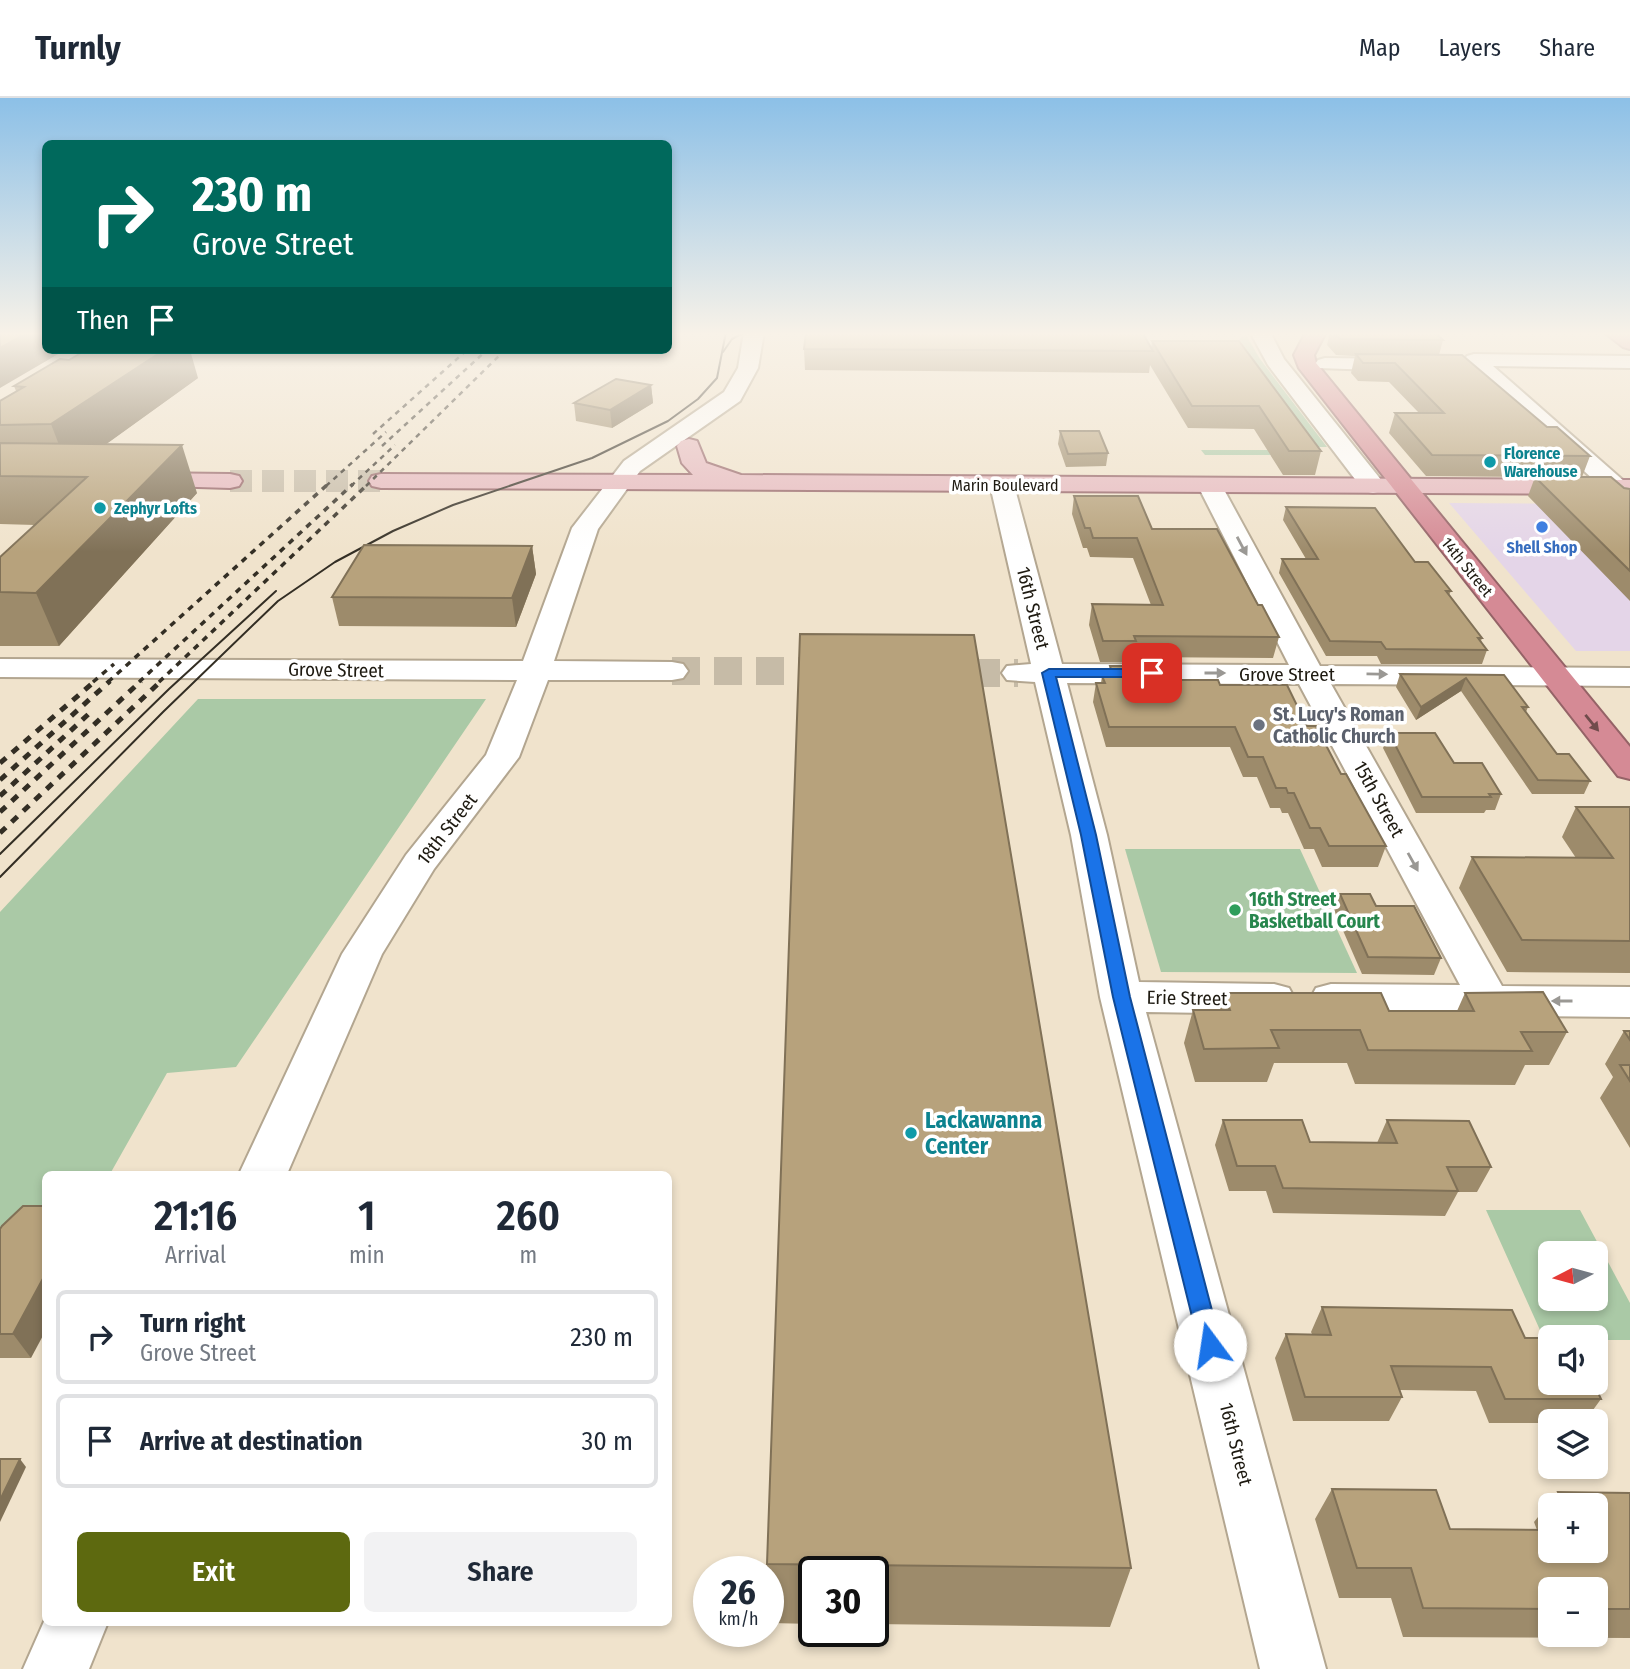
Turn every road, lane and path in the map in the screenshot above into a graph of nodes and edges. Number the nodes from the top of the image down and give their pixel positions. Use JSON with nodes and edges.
{"nodes":[{"id":1,"x":720,"y":405,"type":"edge"},
{"id":2,"x":744,"y":405,"type":"edge"},
{"id":3,"x":1310,"y":405,"type":"edge"},
{"id":4,"x":1345,"y":405,"type":"edge"},
{"id":5,"x":1522,"y":405,"type":"edge"},
{"id":6,"x":690,"y":446,"type":"junction"},
{"id":7,"x":116,"y":480,"type":"edge"},
{"id":8,"x":230,"y":481,"type":"tunnel mouth"},
{"id":9,"x":381,"y":481,"type":"tunnel mouth"},
{"id":10,"x":622,"y":483,"type":"junction"},
{"id":11,"x":739,"y":483,"type":"junction"},
{"id":12,"x":1002,"y":485,"type":"junction"},
{"id":13,"x":1210,"y":486,"type":"junction"},
{"id":14,"x":1373,"y":486,"type":"junction"},
{"id":15,"x":1403,"y":486,"type":"junction"},
{"id":16,"x":1623,"y":487,"type":"edge"},
{"id":17,"x":1424,"y":513,"type":"junction"},
{"id":18,"x":0,"y":668,"type":"edge"},
{"id":19,"x":535,"y":670,"type":"junction"},
{"id":20,"x":672,"y":671,"type":"tunnel mouth"},
{"id":21,"x":1033,"y":673,"type":"junction"},
{"id":22,"x":1309,"y":674,"type":"junction"},
{"id":23,"x":1555,"y":676,"type":"junction"},
{"id":24,"x":1630,"y":677,"type":"edge"},
{"id":25,"x":1630,"y":769,"type":"edge"},
{"id":26,"x":1121,"y":997,"type":"junction"},
{"id":27,"x":1490,"y":1000,"type":"junction"},
{"id":28,"x":1630,"y":1002,"type":"edge"},
{"id":29,"x":264,"y":1171,"type":"edge"},
{"id":30,"x":74,"y":1626,"type":"edge"},
{"id":31,"x":56,"y":1669,"type":"edge"},
{"id":32,"x":1293,"y":1669,"type":"edge"}],
"edges":[{"from":1,"to":10,"type":"street","name":"18th Street"},
{"from":2,"to":6,"type":"street","name":"18th Street"},
{"from":3,"to":14,"type":"street"},
{"from":4,"to":15,"type":"highway","name":"14th Street"},
{"from":5,"to":16,"type":"street"},
{"from":6,"to":10,"type":"street","name":"18th Street"},
{"from":6,"to":11,"type":"main road"},
{"from":7,"to":8,"type":"main road"},
{"from":9,"to":10,"type":"main road","name":"Marin Boulevard"},
{"from":10,"to":11,"type":"main road","name":"Marin Boulevard"},
{"from":10,"to":19,"type":"street","name":"18th Street"},
{"from":11,"to":12,"type":"main road","name":"Marin Boulevard"},
{"from":12,"to":13,"type":"main road","name":"Marin Boulevard"},
{"from":12,"to":21,"type":"street","name":"16th Street"},
{"from":13,"to":14,"type":"main road","name":"Marin Boulevard"},
{"from":13,"to":22,"type":"street","name":"15th Street","one_way":true},
{"from":14,"to":15,"type":"main road","name":"Marin Boulevard"},
{"from":14,"to":17,"type":"highway"},
{"from":15,"to":16,"type":"main road","name":"Marin Boulevard"},
{"from":15,"to":17,"type":"highway","name":"14th Street"},
{"from":17,"to":23,"type":"highway","name":"14th Street"},
{"from":18,"to":19,"type":"street","name":"Grove Street"},
{"from":19,"to":20,"type":"street","name":"Grove Street"},
{"from":19,"to":29,"type":"street","name":"18th Street"},
{"from":21,"to":22,"type":"street","name":"Grove Street","one_way":true},
{"from":21,"to":26,"type":"street","name":"16th Street"},
{"from":22,"to":23,"type":"street","name":"Grove Street","one_way":true},
{"from":22,"to":27,"type":"street","name":"15th Street","one_way":true},
{"from":23,"to":24,"type":"street","name":"Grove Street"},
{"from":23,"to":25,"type":"highway","name":"14th Street","one_way":true},
{"from":26,"to":27,"type":"street","name":"Erie Street"},
{"from":26,"to":32,"type":"street","name":"16th Street"},
{"from":28,"to":27,"type":"street","name":"Erie Street","one_way":true},
{"from":30,"to":31,"type":"street"}]}
